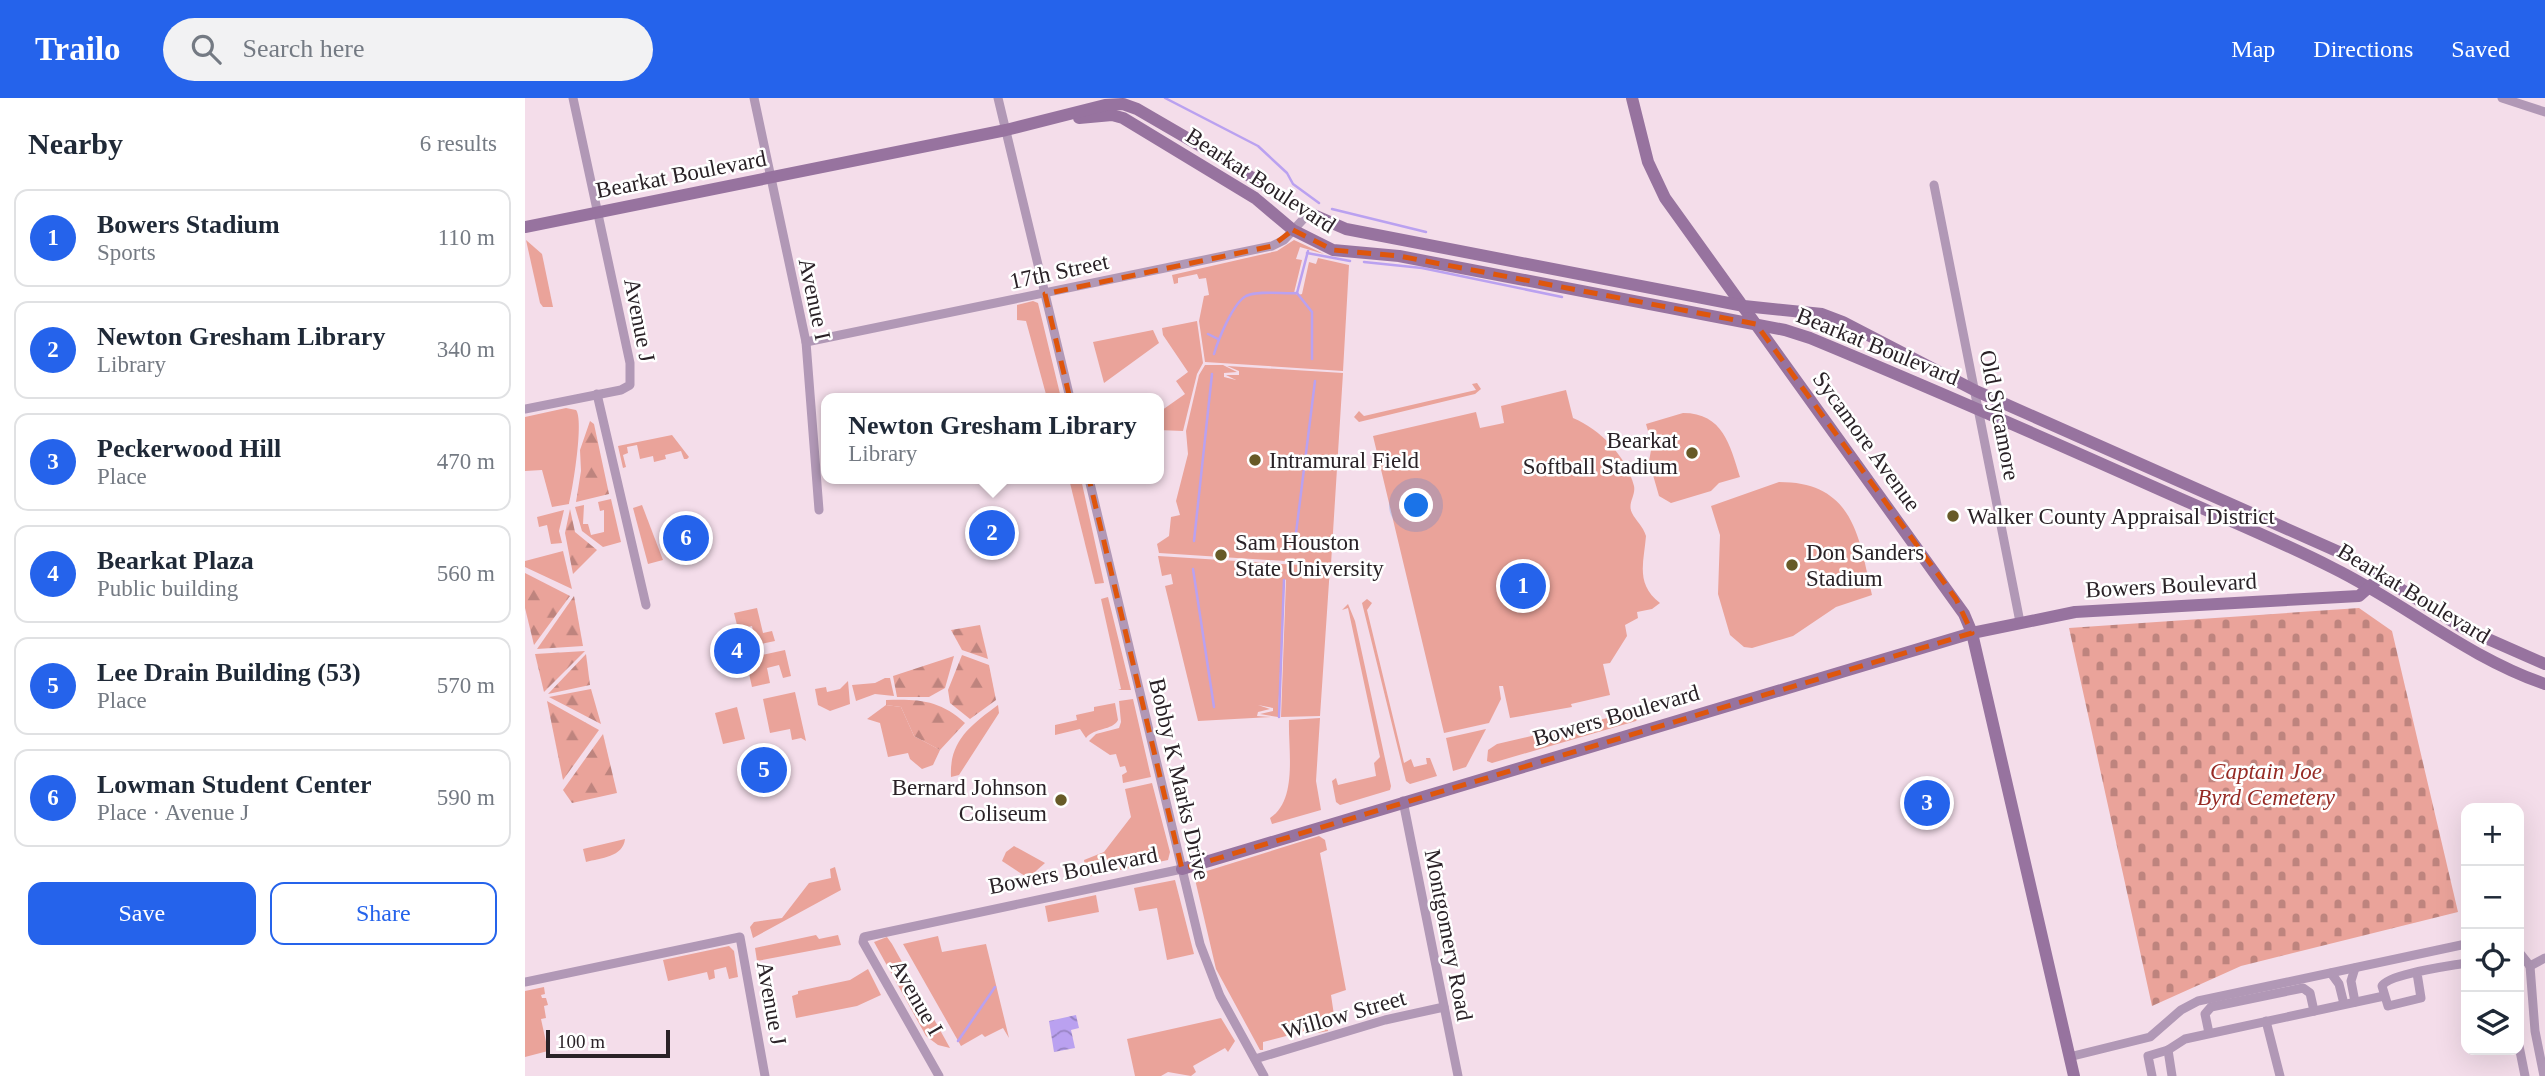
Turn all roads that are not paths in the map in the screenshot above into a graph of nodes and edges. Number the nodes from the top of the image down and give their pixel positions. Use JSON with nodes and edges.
{"nodes":[{"id":1,"x":573,"y":98,"type":"edge"},
{"id":2,"x":754,"y":98,"type":"edge"},
{"id":3,"x":998,"y":98,"type":"edge"},
{"id":4,"x":1632,"y":98,"type":"edge"},
{"id":5,"x":2502,"y":98,"type":"edge"},
{"id":6,"x":2545,"y":112,"type":"edge"},
{"id":7,"x":1051,"y":120,"type":"junction"},
{"id":8,"x":1006,"y":130,"type":"junction"},
{"id":9,"x":769,"y":179,"type":"junction"},
{"id":10,"x":1934,"y":185,"type":"dead end"},
{"id":11,"x":598,"y":212,"type":"junction"},
{"id":12,"x":1309,"y":213,"type":"junction"},
{"id":13,"x":525,"y":227,"type":"edge"},
{"id":14,"x":1293,"y":230,"type":"junction"},
{"id":15,"x":1045,"y":294,"type":"junction"},
{"id":16,"x":1744,"y":306,"type":"junction"},
{"id":17,"x":1756,"y":324,"type":"junction"},
{"id":18,"x":806,"y":342,"type":"junction"},
{"id":19,"x":1976,"y":391,"type":"junction"},
{"id":20,"x":1069,"y":393,"type":"edge"},
{"id":21,"x":597,"y":394,"type":"junction"},
{"id":22,"x":525,"y":409,"type":"edge"},
{"id":23,"x":1980,"y":409,"type":"junction"},
{"id":24,"x":1090,"y":484,"type":"edge"},
{"id":25,"x":819,"y":510,"type":"dead end"},
{"id":26,"x":2381,"y":574,"type":"junction"},
{"id":27,"x":2371,"y":587,"type":"junction"},
{"id":28,"x":646,"y":605,"type":"dead end"},
{"id":29,"x":2020,"y":622,"type":"junction"},
{"id":30,"x":1972,"y":633,"type":"junction"},
{"id":31,"x":2545,"y":664,"type":"edge"},
{"id":32,"x":2545,"y":684,"type":"edge"},
{"id":33,"x":1403,"y":801,"type":"junction"},
{"id":34,"x":1182,"y":869,"type":"junction"},
{"id":35,"x":864,"y":937,"type":"joint"},
{"id":36,"x":2461,"y":945,"type":"edge"},
{"id":37,"x":2524,"y":958,"type":"edge"},
{"id":38,"x":2545,"y":958,"type":"edge"},
{"id":39,"x":2461,"y":964,"type":"edge"},
{"id":40,"x":2530,"y":966,"type":"junction"},
{"id":41,"x":2355,"y":968,"type":"junction"},
{"id":42,"x":2331,"y":973,"type":"junction"},
{"id":43,"x":2417,"y":973,"type":"junction"},
{"id":44,"x":525,"y":982,"type":"edge"},
{"id":45,"x":2384,"y":996,"type":"junction"},
{"id":46,"x":2355,"y":1002,"type":"junction"},
{"id":47,"x":2344,"y":1004,"type":"junction"},
{"id":48,"x":1444,"y":1007,"type":"junction"},
{"id":49,"x":2314,"y":1011,"type":"junction"},
{"id":50,"x":2266,"y":1021,"type":"junction"},
{"id":51,"x":2540,"y":1031,"type":"edge"},
{"id":52,"x":2209,"y":1033,"type":"junction"},
{"id":53,"x":2168,"y":1050,"type":"junction"},
{"id":54,"x":2521,"y":1055,"type":"edge"},
{"id":55,"x":2069,"y":1057,"type":"junction"},
{"id":56,"x":1255,"y":1059,"type":"junction"},
{"id":57,"x":765,"y":1076,"type":"edge"},
{"id":58,"x":939,"y":1076,"type":"edge"},
{"id":59,"x":1264,"y":1076,"type":"edge"},
{"id":60,"x":1458,"y":1076,"type":"edge"},
{"id":61,"x":2074,"y":1076,"type":"edge"},
{"id":62,"x":2152,"y":1076,"type":"edge"},
{"id":63,"x":2172,"y":1076,"type":"edge"},
{"id":64,"x":2280,"y":1076,"type":"edge"},
{"id":65,"x":2525,"y":1076,"type":"edge"},
{"id":66,"x":2544,"y":1076,"type":"edge"}],
"edges":[{"from":1,"to":11,"type":"street","name":"Avenue J"},
{"from":2,"to":9,"type":"street","name":"Avenue I"},
{"from":3,"to":8,"type":"street"},
{"from":4,"to":16,"type":"street","name":"Sycamore Avenue"},
{"from":5,"to":6,"type":"street"},
{"from":7,"to":8,"type":"street","name":"Bearkat Boulevard"},
{"from":7,"to":12,"type":"street","name":"Bearkat Boulevard"},
{"from":7,"to":14,"type":"street","name":"Bearkat Boulevard"},
{"from":8,"to":9,"type":"street","name":"Bearkat Boulevard"},
{"from":8,"to":15,"type":"street"},
{"from":9,"to":11,"type":"street","name":"Bearkat Boulevard"},
{"from":9,"to":18,"type":"street","name":"Avenue I"},
{"from":10,"to":19,"type":"street","name":"Old Sycamore"},
{"from":11,"to":13,"type":"street","name":"Bearkat Boulevard"},
{"from":11,"to":21,"type":"street","name":"Avenue J"},
{"from":12,"to":14,"type":"street","name":"17th Street"},
{"from":12,"to":16,"type":"street","name":"Bearkat Boulevard"},
{"from":14,"to":15,"type":"street","name":"17th Street"},
{"from":14,"to":17,"type":"street","name":"Bearkat Boulevard"},
{"from":15,"to":18,"type":"street","name":"17th Street"},
{"from":15,"to":20,"type":"street"},
{"from":16,"to":17,"type":"street","name":"Sycamore Avenue"},
{"from":16,"to":19,"type":"street","name":"Bearkat Boulevard"},
{"from":17,"to":23,"type":"street","name":"Bearkat Boulevard"},
{"from":17,"to":30,"type":"street","name":"Sycamore Avenue"},
{"from":18,"to":25,"type":"street","name":"Avenue I"},
{"from":19,"to":23,"type":"street","name":"Old Sycamore"},
{"from":19,"to":26,"type":"street","name":"Bearkat Boulevard"},
{"from":21,"to":22,"type":"street"},
{"from":21,"to":28,"type":"street"},
{"from":23,"to":27,"type":"street","name":"Bearkat Boulevard"},
{"from":23,"to":29,"type":"street","name":"Old Sycamore"},
{"from":24,"to":34,"type":"street","name":"Bobby K Marks Drive"},
{"from":26,"to":27,"type":"street"},
{"from":26,"to":31,"type":"street","name":"Bearkat Boulevard"},
{"from":27,"to":29,"type":"street","name":"Bowers Boulevard"},
{"from":27,"to":32,"type":"street","name":"Bearkat Boulevard"},
{"from":29,"to":30,"type":"street","name":"Bowers Boulevard"},
{"from":30,"to":33,"type":"street","name":"Bowers Boulevard"},
{"from":30,"to":55,"type":"street","name":"Sycamore Avenue"},
{"from":33,"to":34,"type":"street","name":"Bowers Boulevard"},
{"from":33,"to":48,"type":"street","name":"Montgomery Road"},
{"from":34,"to":35,"type":"street","name":"Bowers Boulevard"},
{"from":34,"to":56,"type":"street","name":"Bobby K Marks Drive"},
{"from":35,"to":58,"type":"street","name":"Avenue I"},
{"from":36,"to":41,"type":"street"},
{"from":37,"to":40,"type":"street"},
{"from":38,"to":40,"type":"street"},
{"from":39,"to":43,"type":"street"},
{"from":40,"to":51,"type":"street"},
{"from":41,"to":42,"type":"street"},
{"from":41,"to":46,"type":"street"},
{"from":42,"to":47,"type":"street"},
{"from":42,"to":55,"type":"street"},
{"from":43,"to":45,"type":"street"},
{"from":43,"to":45,"type":"street"},
{"from":44,"to":57,"type":"street","name":"Avenue J"},
{"from":45,"to":46,"type":"street"},
{"from":46,"to":47,"type":"street"},
{"from":47,"to":49,"type":"street"},
{"from":48,"to":56,"type":"street","name":"Willow Street"},
{"from":48,"to":60,"type":"street","name":"Montgomery Road"},
{"from":49,"to":50,"type":"street"},
{"from":49,"to":52,"type":"street"},
{"from":50,"to":52,"type":"street"},
{"from":50,"to":64,"type":"street"},
{"from":51,"to":66,"type":"street"},
{"from":52,"to":53,"type":"street"},
{"from":53,"to":62,"type":"street"},
{"from":53,"to":63,"type":"street"},
{"from":54,"to":65,"type":"street"},
{"from":55,"to":61,"type":"street","name":"Sycamore Avenue"},
{"from":56,"to":59,"type":"street","name":"Bobby K Marks Drive"}]}
